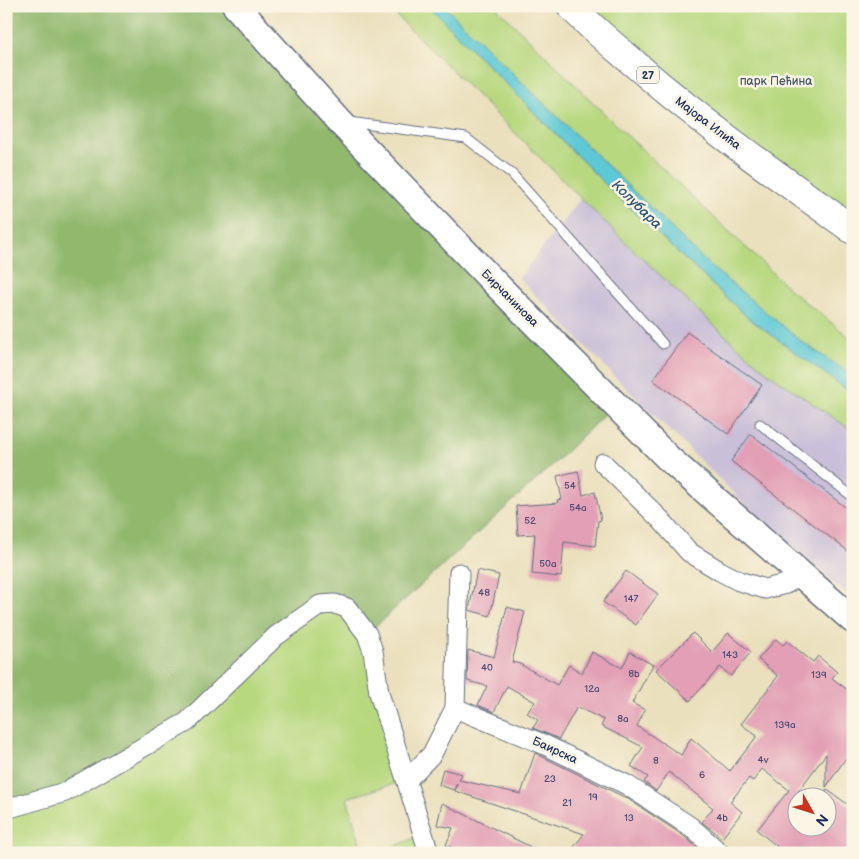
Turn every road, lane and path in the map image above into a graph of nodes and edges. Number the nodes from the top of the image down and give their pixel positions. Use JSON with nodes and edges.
{"nodes":[{"id":1,"x":236,"y":6,"type":"edge"},
{"id":2,"x":571,"y":6,"type":"edge"},
{"id":3,"x":339,"y":121,"type":"junction"},
{"id":4,"x":853,"y":230,"type":"edge"},
{"id":5,"x":663,"y":344,"type":"dead end"},
{"id":6,"x":760,"y":424,"type":"dead end"},
{"id":7,"x":603,"y":463,"type":"dead end"},
{"id":8,"x":853,"y":497,"type":"edge"},
{"id":9,"x":459,"y":573,"type":"dead end"},
{"id":10,"x":799,"y":574,"type":"junction"},
{"id":11,"x":853,"y":620,"type":"edge"},
{"id":12,"x":455,"y":708,"type":"junction"},
{"id":13,"x":407,"y":780,"type":"junction"},
{"id":14,"x":6,"y":810,"type":"edge"},
{"id":15,"x":429,"y":853,"type":"edge"},
{"id":16,"x":720,"y":853,"type":"edge"}],
"edges":[{"from":1,"to":3,"type":"main road","name":"Бирчанинова"},
{"from":2,"to":4,"type":"main road","name":"Мајора Илића","number":"27"},
{"from":3,"to":5,"type":"lane"},
{"from":3,"to":10,"type":"main road","name":"Бирчанинова"},
{"from":6,"to":8,"type":"lane"},
{"from":7,"to":10,"type":"street"},
{"from":9,"to":12,"type":"street"},
{"from":10,"to":11,"type":"main road","name":"Бирчанинова"},
{"from":12,"to":13,"type":"street"},
{"from":12,"to":16,"type":"street","name":"Баирска"},
{"from":13,"to":14,"type":"street"},
{"from":13,"to":15,"type":"street"}]}
